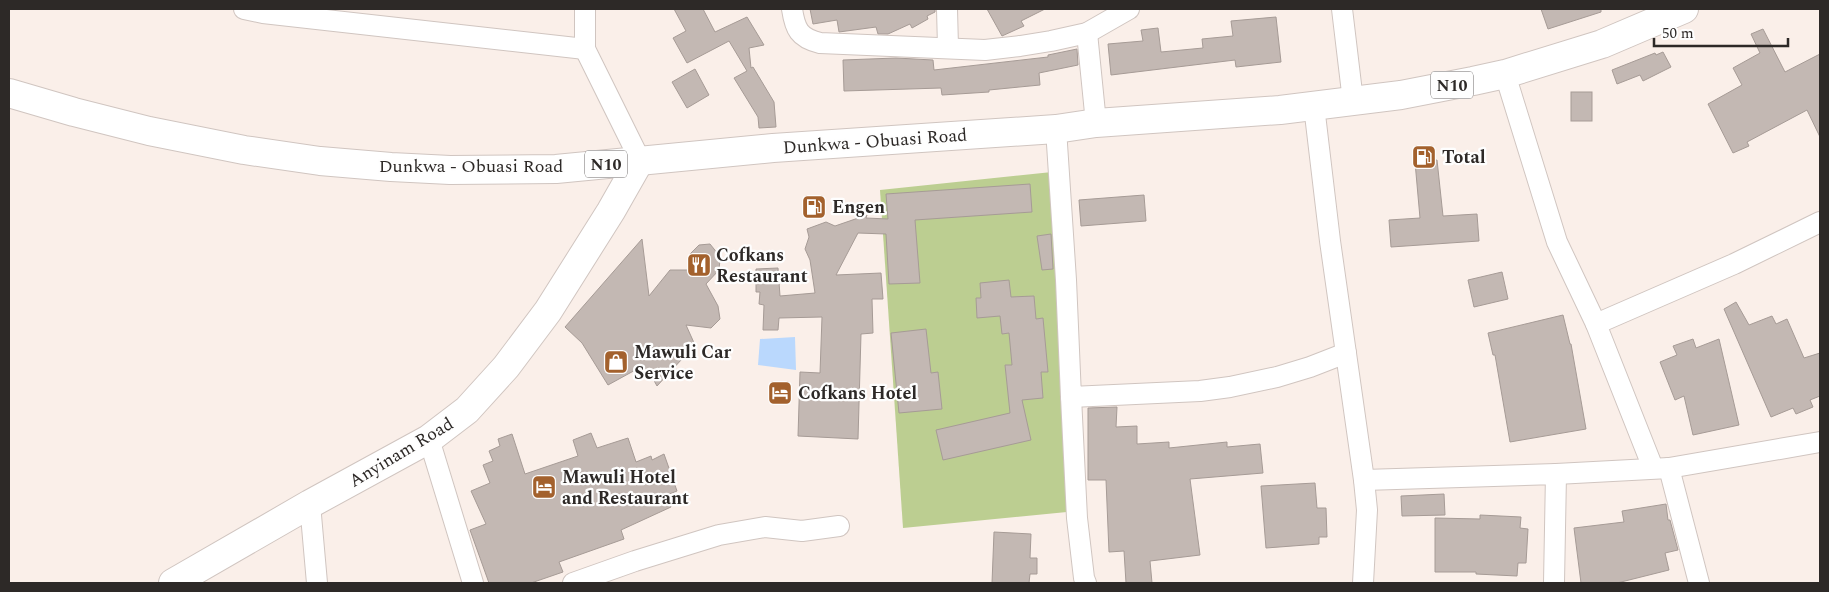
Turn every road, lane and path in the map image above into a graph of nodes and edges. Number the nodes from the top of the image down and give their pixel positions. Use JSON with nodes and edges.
{"nodes":[{"id":1,"x":244,"y":9,"type":"edge"},
{"id":2,"x":585,"y":9,"type":"edge"},
{"id":3,"x":792,"y":9,"type":"edge"},
{"id":4,"x":948,"y":9,"type":"edge"},
{"id":5,"x":1129,"y":9,"type":"edge"},
{"id":6,"x":1342,"y":9,"type":"edge"},
{"id":7,"x":1684,"y":9,"type":"edge"},
{"id":8,"x":376,"y":17,"type":"edge"},
{"id":9,"x":1087,"y":33,"type":"junction"},
{"id":10,"x":948,"y":47,"type":"junction"},
{"id":11,"x":585,"y":49,"type":"junction"},
{"id":12,"x":1504,"y":74,"type":"junction"},
{"id":13,"x":9,"y":93,"type":"edge"},
{"id":14,"x":1353,"y":101,"type":"junction"},
{"id":15,"x":1314,"y":106,"type":"junction"},
{"id":16,"x":1096,"y":123,"type":"junction"},
{"id":17,"x":1056,"y":128,"type":"junction"},
{"id":18,"x":640,"y":160,"type":"junction"},
{"id":19,"x":1820,"y":222,"type":"edge"},
{"id":20,"x":1596,"y":324,"type":"junction"},
{"id":21,"x":1346,"y":353,"type":"junction"},
{"id":22,"x":1071,"y":397,"type":"junction"},
{"id":23,"x":429,"y":439,"type":"junction"},
{"id":24,"x":1820,"y":442,"type":"edge"},
{"id":25,"x":1661,"y":468,"type":"junction"},
{"id":26,"x":1556,"y":474,"type":"junction"},
{"id":27,"x":1364,"y":480,"type":"junction"},
{"id":28,"x":310,"y":504,"type":"junction"},
{"id":29,"x":839,"y":526,"type":"dead end"},
{"id":30,"x":173,"y":583,"type":"edge"},
{"id":31,"x":317,"y":583,"type":"edge"},
{"id":32,"x":473,"y":583,"type":"edge"},
{"id":33,"x":573,"y":583,"type":"edge"},
{"id":34,"x":1086,"y":583,"type":"edge"},
{"id":35,"x":1363,"y":583,"type":"edge"},
{"id":36,"x":1554,"y":583,"type":"edge"},
{"id":37,"x":1699,"y":583,"type":"edge"}],
"edges":[{"from":1,"to":8,"type":"street"},
{"from":2,"to":11,"type":"street"},
{"from":3,"to":10,"type":"street"},
{"from":4,"to":10,"type":"street"},
{"from":5,"to":9,"type":"street"},
{"from":6,"to":14,"type":"street"},
{"from":7,"to":12,"type":"main road","number":"N10"},
{"from":8,"to":11,"type":"street"},
{"from":9,"to":10,"type":"street"},
{"from":9,"to":16,"type":"street"},
{"from":11,"to":18,"type":"street"},
{"from":12,"to":14,"type":"main road","number":"N10"},
{"from":12,"to":20,"type":"street"},
{"from":13,"to":18,"type":"main road","name":"Dunkwa - Obuasi Road","number":"N10"},
{"from":14,"to":15,"type":"main road","number":"N10"},
{"from":15,"to":16,"type":"main road","name":"Dunkwa - Obuasi Road","number":"N10"},
{"from":15,"to":21,"type":"street"},
{"from":16,"to":17,"type":"main road","name":"Dunkwa - Obuasi Road","number":"N10"},
{"from":17,"to":18,"type":"main road","name":"Dunkwa - Obuasi Road","number":"N10"},
{"from":17,"to":22,"type":"street"},
{"from":18,"to":23,"type":"main road","name":"Anyinam Road"},
{"from":19,"to":20,"type":"street"},
{"from":20,"to":25,"type":"street"},
{"from":21,"to":22,"type":"street"},
{"from":21,"to":27,"type":"street"},
{"from":22,"to":34,"type":"street"},
{"from":23,"to":28,"type":"main road","name":"Anyinam Road"},
{"from":23,"to":32,"type":"street"},
{"from":24,"to":25,"type":"street"},
{"from":25,"to":26,"type":"street"},
{"from":25,"to":37,"type":"street"},
{"from":26,"to":27,"type":"street"},
{"from":26,"to":36,"type":"street"},
{"from":27,"to":35,"type":"street"},
{"from":28,"to":30,"type":"main road","name":"Anyinam Road"},
{"from":28,"to":31,"type":"street"},
{"from":29,"to":33,"type":"street"}]}
